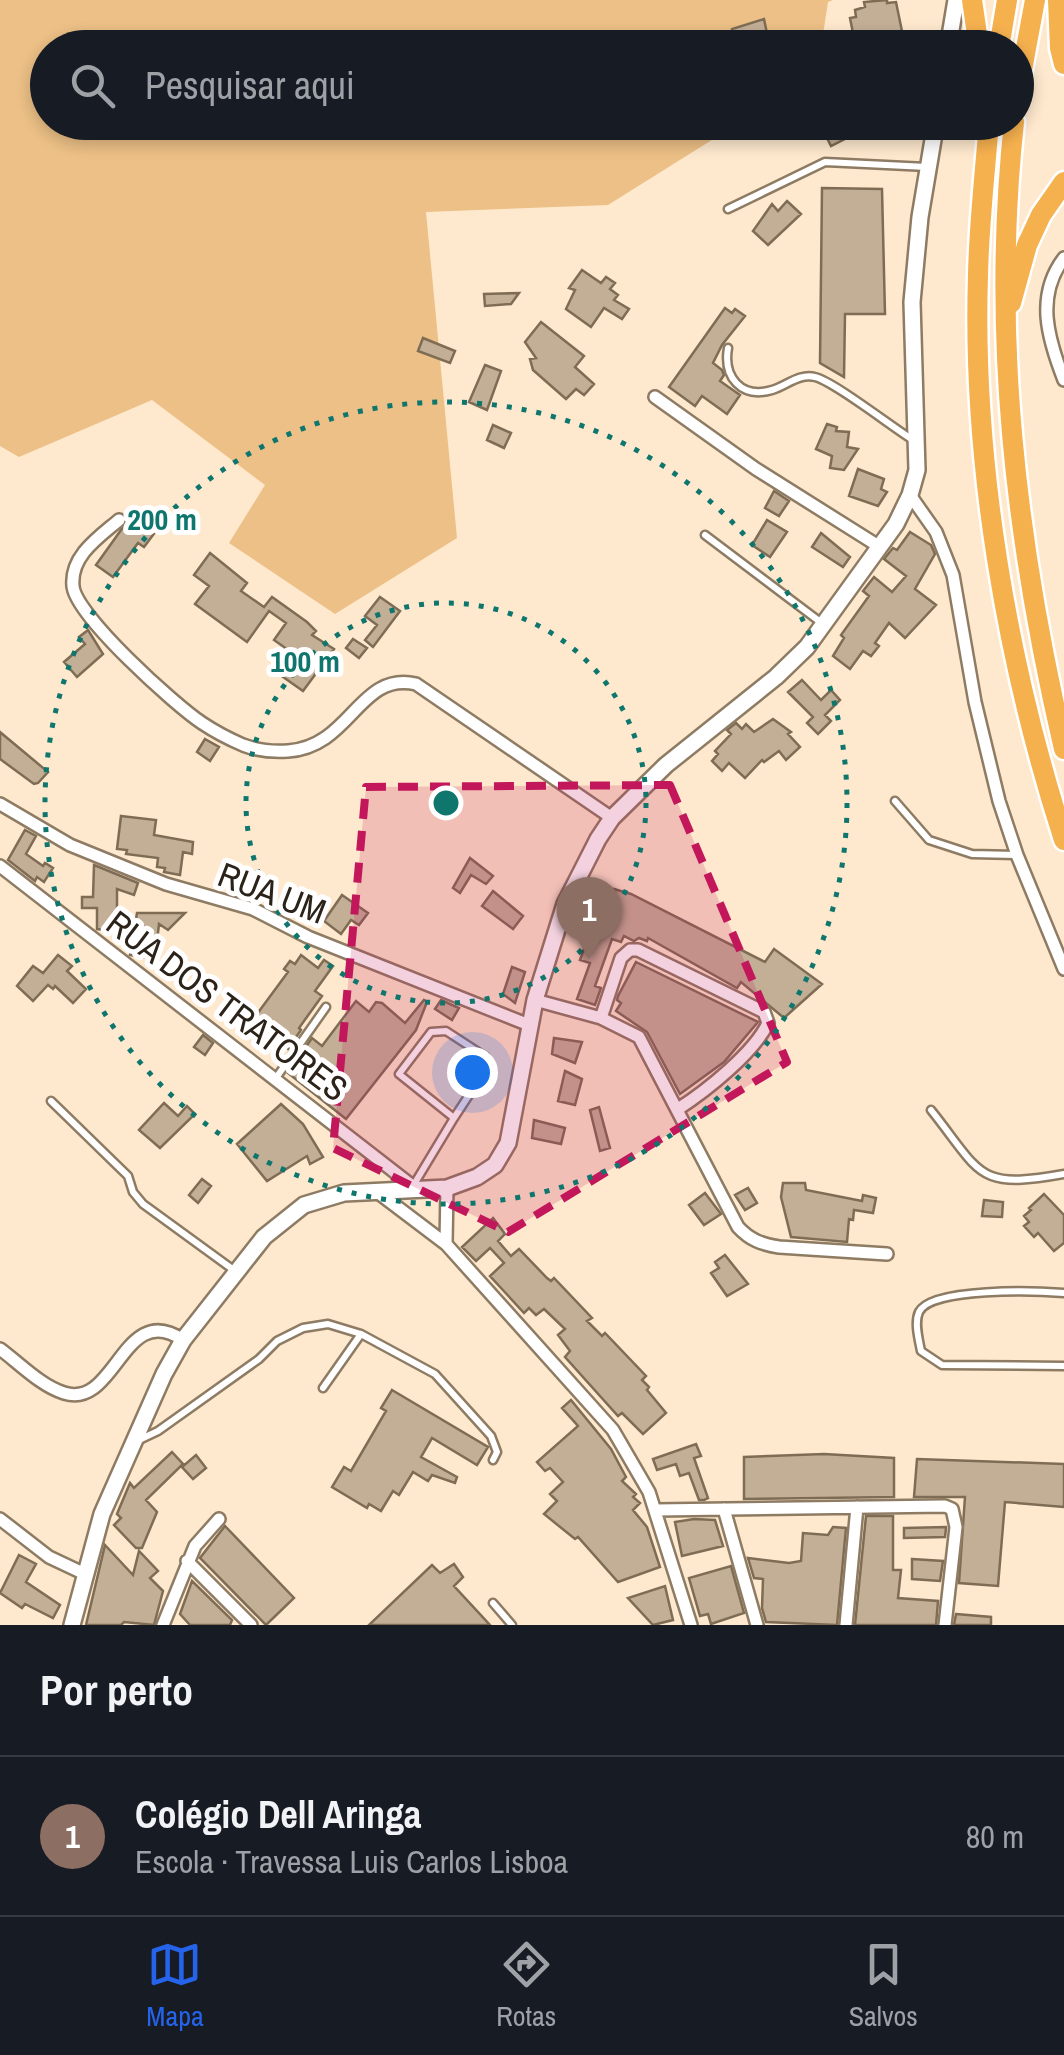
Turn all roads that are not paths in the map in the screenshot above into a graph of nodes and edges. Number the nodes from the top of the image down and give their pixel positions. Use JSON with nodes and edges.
{"nodes":[{"id":1,"x":956,"y":0,"type":"edge"},
{"id":2,"x":972,"y":0,"type":"edge"},
{"id":3,"x":1007,"y":0,"type":"edge"},
{"id":4,"x":1035,"y":0,"type":"edge"},
{"id":5,"x":1058,"y":0,"type":"edge"},
{"id":6,"x":951,"y":30,"type":"edge"},
{"id":7,"x":977,"y":30,"type":"edge"},
{"id":8,"x":1002,"y":30,"type":"edge"},
{"id":9,"x":1029,"y":30,"type":"edge"},
{"id":10,"x":1064,"y":64,"type":"edge"},
{"id":11,"x":933,"y":140,"type":"edge"},
{"id":12,"x":988,"y":140,"type":"edge"},
{"id":13,"x":1012,"y":140,"type":"edge"},
{"id":14,"x":928,"y":168,"type":"junction"},
{"id":15,"x":1064,"y":182,"type":"edge"},
{"id":16,"x":728,"y":209,"type":"dead end"},
{"id":17,"x":1064,"y":258,"type":"edge"},
{"id":18,"x":1003,"y":318,"type":"junction"},
{"id":19,"x":728,"y":348,"type":"dead end"},
{"id":20,"x":1064,"y":380,"type":"edge"},
{"id":21,"x":654,"y":397,"type":"dead end"},
{"id":22,"x":918,"y":443,"type":"junction"},
{"id":23,"x":910,"y":495,"type":"junction"},
{"id":24,"x":118,"y":520,"type":"dead end"},
{"id":25,"x":705,"y":536,"type":"dead end"},
{"id":26,"x":880,"y":548,"type":"junction"},
{"id":27,"x":823,"y":624,"type":"junction"},
{"id":28,"x":1064,"y":750,"type":"edge"},
{"id":29,"x":896,"y":801,"type":"dead end"},
{"id":30,"x":0,"y":804,"type":"edge"},
{"id":31,"x":612,"y":818,"type":"junction"},
{"id":32,"x":1064,"y":840,"type":"edge"},
{"id":33,"x":1017,"y":856,"type":"junction"},
{"id":34,"x":0,"y":866,"type":"edge"},
{"id":35,"x":1064,"y":969,"type":"edge"},
{"id":36,"x":534,"y":1000,"type":"junction"},
{"id":37,"x":326,"y":1007,"type":"dead end"},
{"id":38,"x":601,"y":1018,"type":"junction"},
{"id":39,"x":530,"y":1024,"type":"junction"},
{"id":40,"x":276,"y":1078,"type":"junction"},
{"id":41,"x":52,"y":1102,"type":"dead end"},
{"id":42,"x":678,"y":1110,"type":"junction"},
{"id":43,"x":931,"y":1110,"type":"dead end"},
{"id":44,"x":454,"y":1118,"type":"junction"},
{"id":45,"x":1064,"y":1174,"type":"edge"},
{"id":46,"x":447,"y":1188,"type":"junction"},
{"id":47,"x":416,"y":1189,"type":"junction"},
{"id":48,"x":376,"y":1190,"type":"junction"},
{"id":49,"x":446,"y":1244,"type":"junction"},
{"id":50,"x":887,"y":1254,"type":"dead end"},
{"id":51,"x":236,"y":1272,"type":"junction"},
{"id":52,"x":1064,"y":1292,"type":"edge"},
{"id":53,"x":361,"y":1334,"type":"junction"},
{"id":54,"x":183,"y":1340,"type":"junction"},
{"id":55,"x":0,"y":1349,"type":"edge"},
{"id":56,"x":1064,"y":1366,"type":"edge"},
{"id":57,"x":323,"y":1388,"type":"dead end"},
{"id":58,"x":133,"y":1443,"type":"junction"},
{"id":59,"x":494,"y":1460,"type":"dead end"},
{"id":60,"x":856,"y":1507,"type":"junction"},
{"id":61,"x":724,"y":1509,"type":"junction"},
{"id":62,"x":656,"y":1510,"type":"junction"},
{"id":63,"x":0,"y":1519,"type":"edge"},
{"id":64,"x":219,"y":1519,"type":"dead end"},
{"id":65,"x":187,"y":1561,"type":"junction"},
{"id":66,"x":86,"y":1574,"type":"junction"},
{"id":67,"x":493,"y":1603,"type":"dead end"},
{"id":68,"x":72,"y":1625,"type":"edge"},
{"id":69,"x":163,"y":1625,"type":"edge"},
{"id":70,"x":251,"y":1625,"type":"edge"},
{"id":71,"x":512,"y":1625,"type":"edge"},
{"id":72,"x":690,"y":1625,"type":"edge"},
{"id":73,"x":756,"y":1625,"type":"edge"},
{"id":74,"x":846,"y":1625,"type":"edge"},
{"id":75,"x":945,"y":1625,"type":"edge"}],
"edges":[{"from":1,"to":6,"type":"main road"},
{"from":2,"to":7,"type":"highway"},
{"from":3,"to":8,"type":"highway"},
{"from":4,"to":9,"type":"highway"},
{"from":5,"to":10,"type":"highway"},
{"from":11,"to":14,"type":"main road"},
{"from":12,"to":32,"type":"highway"},
{"from":13,"to":18,"type":"highway"},
{"from":14,"to":16,"type":"lane"},
{"from":14,"to":22,"type":"main road"},
{"from":15,"to":18,"type":"highway"},
{"from":17,"to":20,"type":"street"},
{"from":18,"to":28,"type":"highway"},
{"from":19,"to":22,"type":"lane"},
{"from":21,"to":26,"type":"street"},
{"from":22,"to":23,"type":"main road"},
{"from":23,"to":26,"type":"main road"},
{"from":23,"to":33,"type":"street"},
{"from":24,"to":31,"type":"street"},
{"from":25,"to":27,"type":"lane"},
{"from":26,"to":27,"type":"main road"},
{"from":27,"to":31,"type":"main road"},
{"from":29,"to":33,"type":"lane"},
{"from":30,"to":39,"type":"street","name":"RUA UM"},
{"from":31,"to":36,"type":"main road"},
{"from":33,"to":35,"type":"street"},
{"from":34,"to":40,"type":"street","name":"RUA DOS TRATORES"},
{"from":36,"to":38,"type":"street"},
{"from":36,"to":39,"type":"main road"},
{"from":37,"to":40,"type":"lane"},
{"from":38,"to":42,"type":"street"},
{"from":38,"to":42,"type":"street"},
{"from":39,"to":46,"type":"main road"},
{"from":40,"to":47,"type":"street","name":"RUA DOS TRATORES"},
{"from":41,"to":51,"type":"lane"},
{"from":42,"to":50,"type":"street"},
{"from":43,"to":45,"type":"lane"},
{"from":44,"to":44,"type":"lane"},
{"from":44,"to":47,"type":"lane"},
{"from":46,"to":47,"type":"main road"},
{"from":46,"to":49,"type":"street"},
{"from":47,"to":48,"type":"main road"},
{"from":48,"to":49,"type":"street"},
{"from":48,"to":51,"type":"main road"},
{"from":49,"to":62,"type":"street"},
{"from":51,"to":54,"type":"main road"},
{"from":52,"to":56,"type":"lane"},
{"from":53,"to":57,"type":"lane"},
{"from":53,"to":58,"type":"lane"},
{"from":53,"to":59,"type":"lane"},
{"from":54,"to":55,"type":"street"},
{"from":54,"to":58,"type":"main road"},
{"from":58,"to":66,"type":"main road"},
{"from":60,"to":61,"type":"street"},
{"from":60,"to":74,"type":"street"},
{"from":60,"to":75,"type":"street"},
{"from":61,"to":62,"type":"street"},
{"from":61,"to":73,"type":"street"},
{"from":62,"to":72,"type":"street"},
{"from":63,"to":66,"type":"street"},
{"from":64,"to":65,"type":"street"},
{"from":65,"to":69,"type":"street"},
{"from":65,"to":70,"type":"street"},
{"from":66,"to":68,"type":"main road"},
{"from":67,"to":71,"type":"lane"}]}
